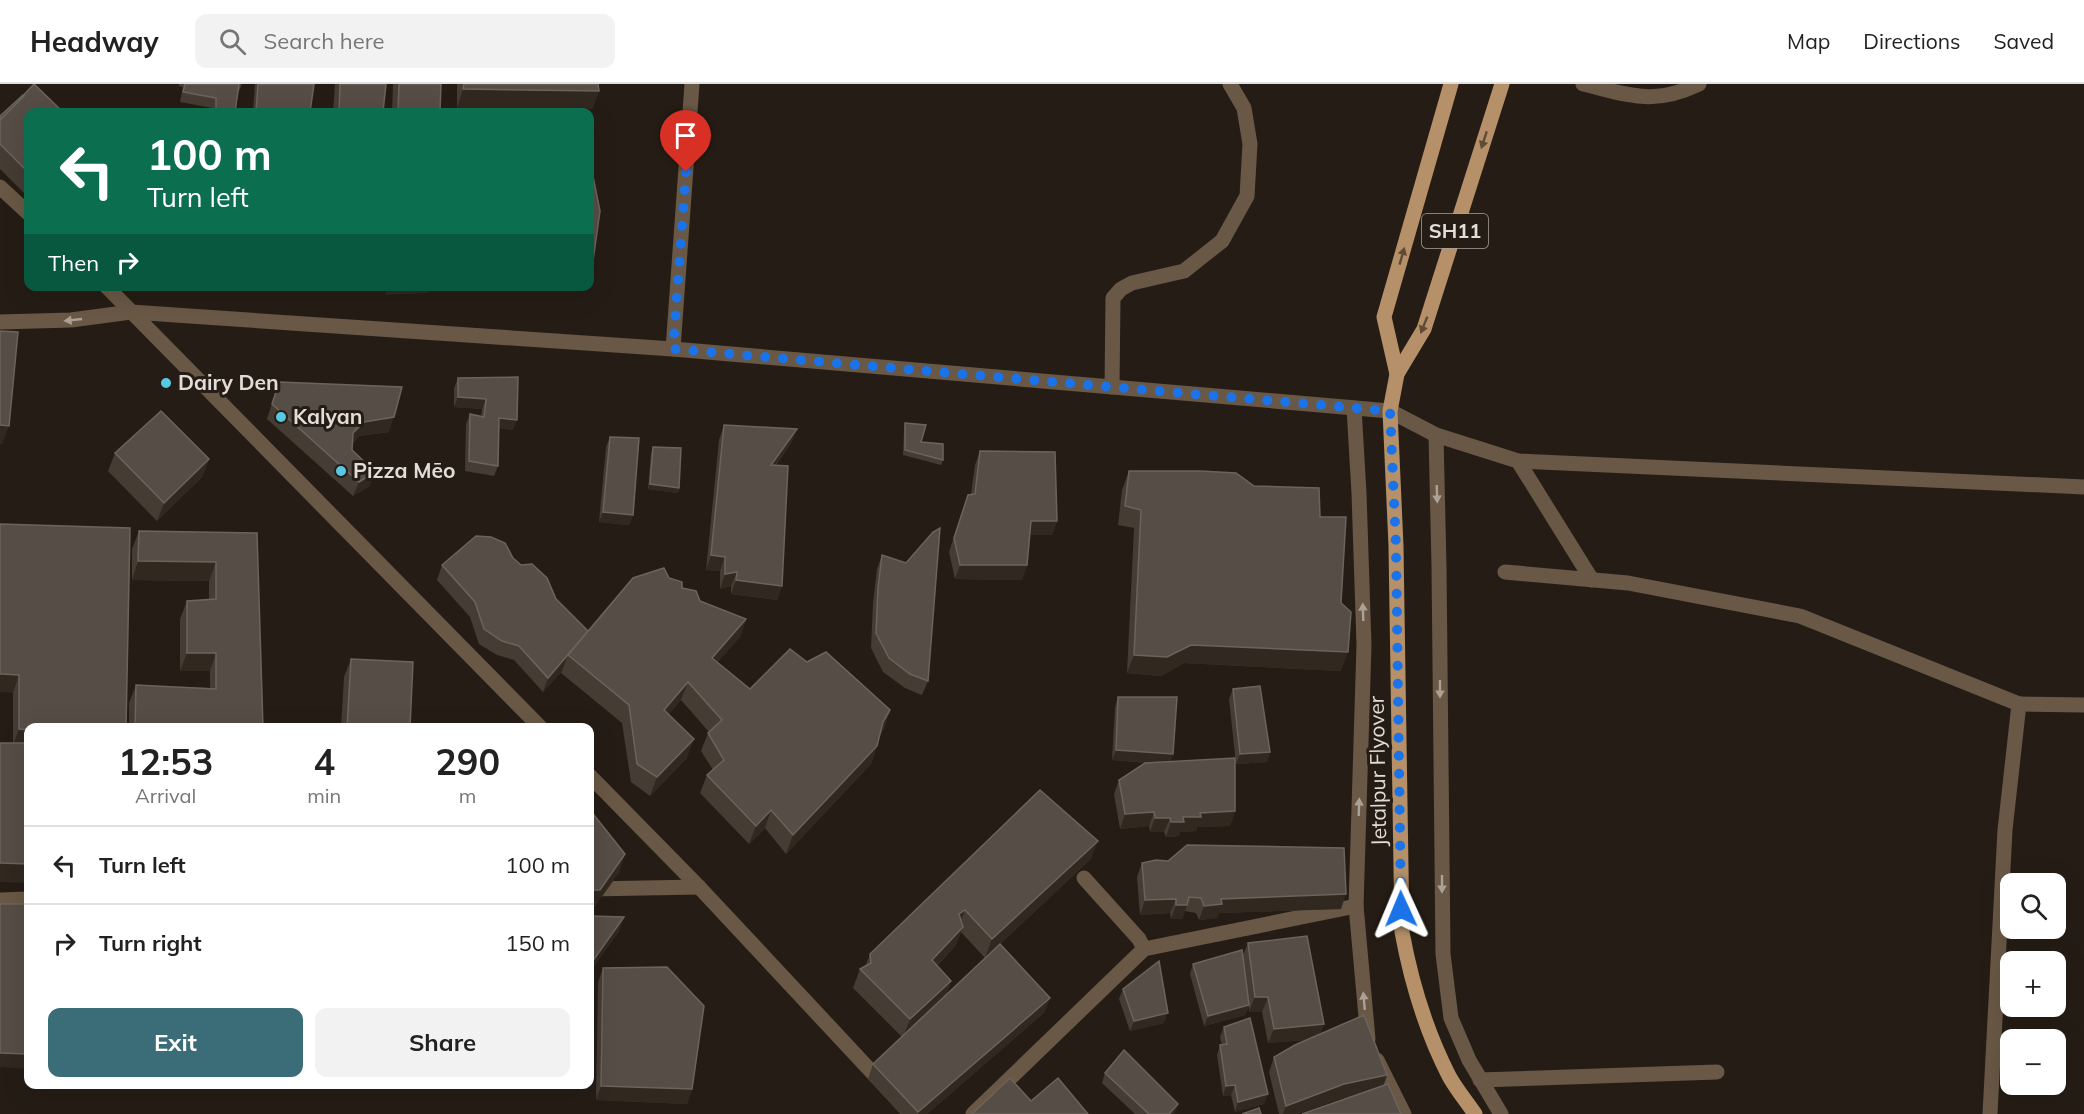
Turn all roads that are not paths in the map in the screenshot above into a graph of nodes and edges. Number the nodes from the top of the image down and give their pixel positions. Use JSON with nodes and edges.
{"nodes":[{"id":1,"x":692,"y":84,"type":"edge"},
{"id":2,"x":1230,"y":84,"type":"edge"},
{"id":3,"x":1451,"y":84,"type":"edge"},
{"id":4,"x":1502,"y":84,"type":"edge"},
{"id":5,"x":1583,"y":84,"type":"edge"},
{"id":6,"x":1699,"y":84,"type":"edge"},
{"id":7,"x":0,"y":186,"type":"edge"},
{"id":8,"x":24,"y":209,"type":"edge"},
{"id":9,"x":111,"y":291,"type":"edge"},
{"id":10,"x":131,"y":312,"type":"junction"},
{"id":11,"x":0,"y":321,"type":"edge"},
{"id":12,"x":673,"y":349,"type":"junction"},
{"id":13,"x":1397,"y":374,"type":"junction"},
{"id":14,"x":1112,"y":387,"type":"junction"},
{"id":15,"x":1354,"y":408,"type":"junction"},
{"id":16,"x":1390,"y":411,"type":"junction"},
{"id":17,"x":1436,"y":435,"type":"junction"},
{"id":18,"x":1518,"y":460,"type":"junction"},
{"id":19,"x":2084,"y":487,"type":"edge"},
{"id":20,"x":1506,"y":572,"type":"dead end"},
{"id":21,"x":1592,"y":580,"type":"junction"},
{"id":22,"x":2019,"y":704,"type":"junction"},
{"id":23,"x":2084,"y":705,"type":"edge"},
{"id":24,"x":536,"y":723,"type":"edge"},
{"id":25,"x":594,"y":780,"type":"edge"},
{"id":26,"x":1084,"y":878,"type":"edge"},
{"id":27,"x":699,"y":887,"type":"junction"},
{"id":28,"x":594,"y":889,"type":"edge"},
{"id":29,"x":24,"y":899,"type":"edge"},
{"id":30,"x":0,"y":900,"type":"edge"},
{"id":31,"x":1356,"y":906,"type":"junction"},
{"id":32,"x":1144,"y":950,"type":"junction"},
{"id":33,"x":1717,"y":1072,"type":"dead end"},
{"id":34,"x":1480,"y":1080,"type":"junction"},
{"id":35,"x":911,"y":1114,"type":"edge"},
{"id":36,"x":973,"y":1114,"type":"edge"},
{"id":37,"x":1404,"y":1114,"type":"edge"},
{"id":38,"x":1476,"y":1114,"type":"edge"},
{"id":39,"x":1501,"y":1114,"type":"edge"},
{"id":40,"x":1990,"y":1114,"type":"edge"}],
"edges":[{"from":1,"to":12,"type":"street"},
{"from":2,"to":14,"type":"street"},
{"from":13,"to":3,"type":"main road","one_way":true},
{"from":4,"to":13,"type":"main road","number":"SH11","one_way":true},
{"from":5,"to":6,"type":"street"},
{"from":7,"to":8,"type":"street"},
{"from":9,"to":10,"type":"street"},
{"from":10,"to":11,"type":"street","one_way":true},
{"from":10,"to":12,"type":"street"},
{"from":10,"to":24,"type":"street"},
{"from":12,"to":14,"type":"street"},
{"from":13,"to":16,"type":"main road","number":"SH11"},
{"from":14,"to":15,"type":"street"},
{"from":15,"to":16,"type":"street"},
{"from":31,"to":15,"type":"street","one_way":true},
{"from":16,"to":17,"type":"street"},
{"from":16,"to":38,"type":"main road","name":"Jetalpur Flyover","number":"SH11"},
{"from":17,"to":18,"type":"street"},
{"from":17,"to":34,"type":"street","one_way":true},
{"from":18,"to":19,"type":"street"},
{"from":18,"to":21,"type":"street"},
{"from":20,"to":21,"type":"street"},
{"from":21,"to":22,"type":"street"},
{"from":22,"to":23,"type":"street"},
{"from":22,"to":40,"type":"street"},
{"from":25,"to":27,"type":"street"},
{"from":26,"to":32,"type":"street"},
{"from":27,"to":28,"type":"street"},
{"from":27,"to":35,"type":"street"},
{"from":29,"to":30,"type":"street"},
{"from":31,"to":32,"type":"street"},
{"from":37,"to":31,"type":"street","one_way":true},
{"from":32,"to":36,"type":"street"},
{"from":33,"to":34,"type":"street"},
{"from":34,"to":39,"type":"street"}]}
